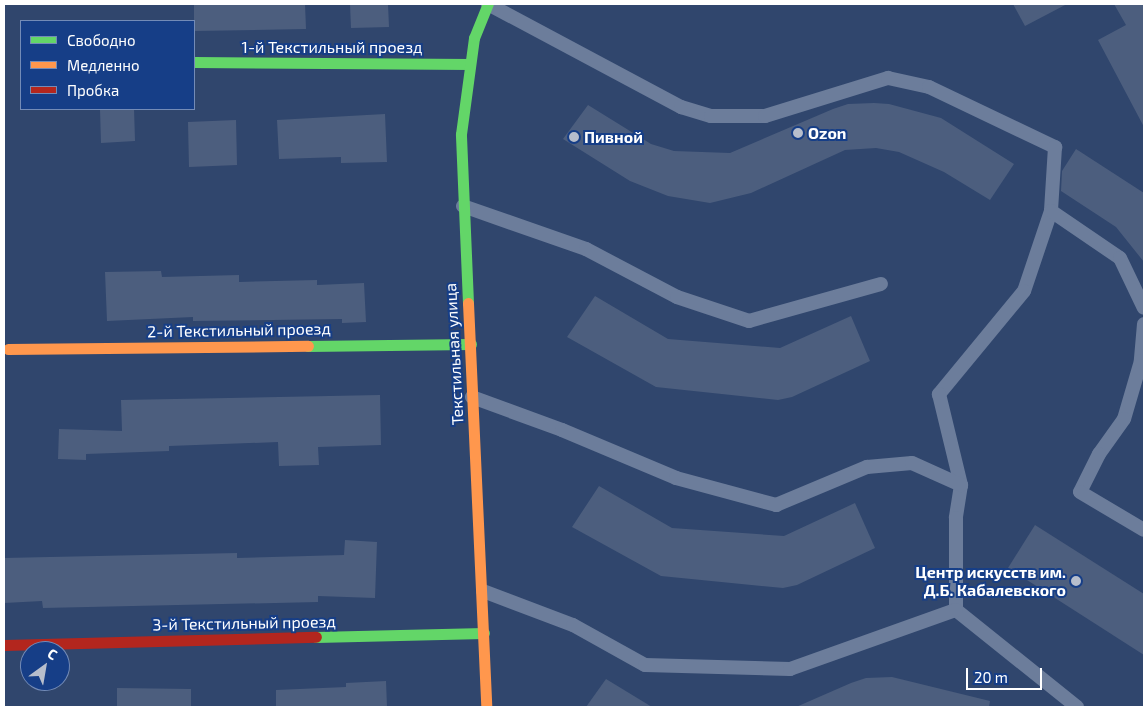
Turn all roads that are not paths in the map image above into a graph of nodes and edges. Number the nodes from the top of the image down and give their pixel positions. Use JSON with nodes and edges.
{"nodes":[{"id":1,"x":488,"y":4,"type":"edge"},
{"id":2,"x":195,"y":62,"type":"edge"},
{"id":3,"x":470,"y":64,"type":"junction"},
{"id":4,"x":463,"y":206,"type":"junction"},
{"id":5,"x":1051,"y":211,"type":"junction"},
{"id":6,"x":881,"y":284,"type":"dead end"},
{"id":7,"x":1144,"y":308,"type":"edge"},
{"id":8,"x":1144,"y":324,"type":"edge"},
{"id":9,"x":471,"y":344,"type":"junction"},
{"id":10,"x":8,"y":349,"type":"dead end"},
{"id":11,"x":472,"y":397,"type":"junction"},
{"id":12,"x":962,"y":485,"type":"junction"},
{"id":13,"x":1144,"y":530,"type":"edge"},
{"id":14,"x":482,"y":591,"type":"junction"},
{"id":15,"x":956,"y":610,"type":"junction"},
{"id":16,"x":484,"y":633,"type":"junction"},
{"id":17,"x":4,"y":645,"type":"edge"},
{"id":18,"x":486,"y":707,"type":"edge"},
{"id":19,"x":1077,"y":707,"type":"edge"}],
"edges":[{"from":1,"to":3,"type":"street","name":"Текстильная улица"},
{"from":1,"to":5,"type":"lane"},
{"from":2,"to":3,"type":"street","name":"1-й Текстильный проезд"},
{"from":3,"to":4,"type":"street","name":"Текстильная улица"},
{"from":4,"to":6,"type":"lane"},
{"from":4,"to":9,"type":"street","name":"Текстильная улица"},
{"from":5,"to":7,"type":"lane"},
{"from":5,"to":12,"type":"lane"},
{"from":8,"to":13,"type":"lane"},
{"from":9,"to":10,"type":"street","name":"2-й Текстильный проезд"},
{"from":9,"to":11,"type":"street","name":"Текстильная улица"},
{"from":11,"to":12,"type":"lane"},
{"from":11,"to":14,"type":"street","name":"Текстильная улица"},
{"from":12,"to":15,"type":"lane"},
{"from":14,"to":15,"type":"lane"},
{"from":14,"to":16,"type":"street","name":"Текстильная улица"},
{"from":15,"to":19,"type":"lane"},
{"from":16,"to":17,"type":"street","name":"3-й Текстильный проезд"},
{"from":16,"to":18,"type":"street","name":"Текстильная улица"}]}
